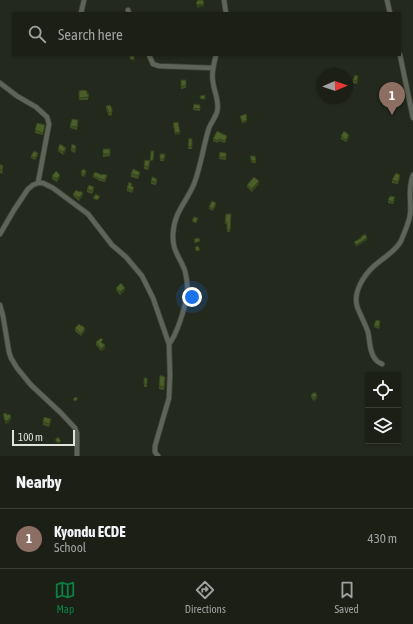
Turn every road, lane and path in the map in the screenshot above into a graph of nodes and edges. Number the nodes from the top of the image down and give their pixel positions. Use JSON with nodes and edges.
{"nodes":[{"id":1,"x":84,"y":0,"type":"edge"},
{"id":2,"x":224,"y":0,"type":"edge"},
{"id":3,"x":387,"y":0,"type":"edge"},
{"id":4,"x":81,"y":12,"type":"edge"},
{"id":5,"x":226,"y":12,"type":"edge"},
{"id":6,"x":390,"y":12,"type":"edge"},
{"id":7,"x":149,"y":56,"type":"edge"},
{"id":8,"x":216,"y":56,"type":"edge"},
{"id":9,"x":400,"y":56,"type":"edge"},
{"id":10,"x":213,"y":68,"type":"junction"},
{"id":11,"x":0,"y":83,"type":"edge"},
{"id":12,"x":413,"y":118,"type":"edge"},
{"id":13,"x":413,"y":175,"type":"edge"},
{"id":14,"x":38,"y":183,"type":"junction"},
{"id":15,"x":0,"y":234,"type":"edge"},
{"id":16,"x":0,"y":305,"type":"edge"},
{"id":17,"x":169,"y":344,"type":"junction"},
{"id":18,"x":382,"y":364,"type":"dead end"},
{"id":19,"x":77,"y":456,"type":"edge"},
{"id":20,"x":158,"y":456,"type":"edge"}],
"edges":[{"from":1,"to":4,"type":"street"},
{"from":2,"to":5,"type":"street"},
{"from":3,"to":6,"type":"street"},
{"from":7,"to":10,"type":"street"},
{"from":8,"to":10,"type":"street"},
{"from":9,"to":12,"type":"street"},
{"from":10,"to":17,"type":"street"},
{"from":11,"to":14,"type":"street"},
{"from":13,"to":18,"type":"street"},
{"from":14,"to":15,"type":"street"},
{"from":14,"to":17,"type":"street"},
{"from":16,"to":19,"type":"street"},
{"from":17,"to":20,"type":"street"}]}
